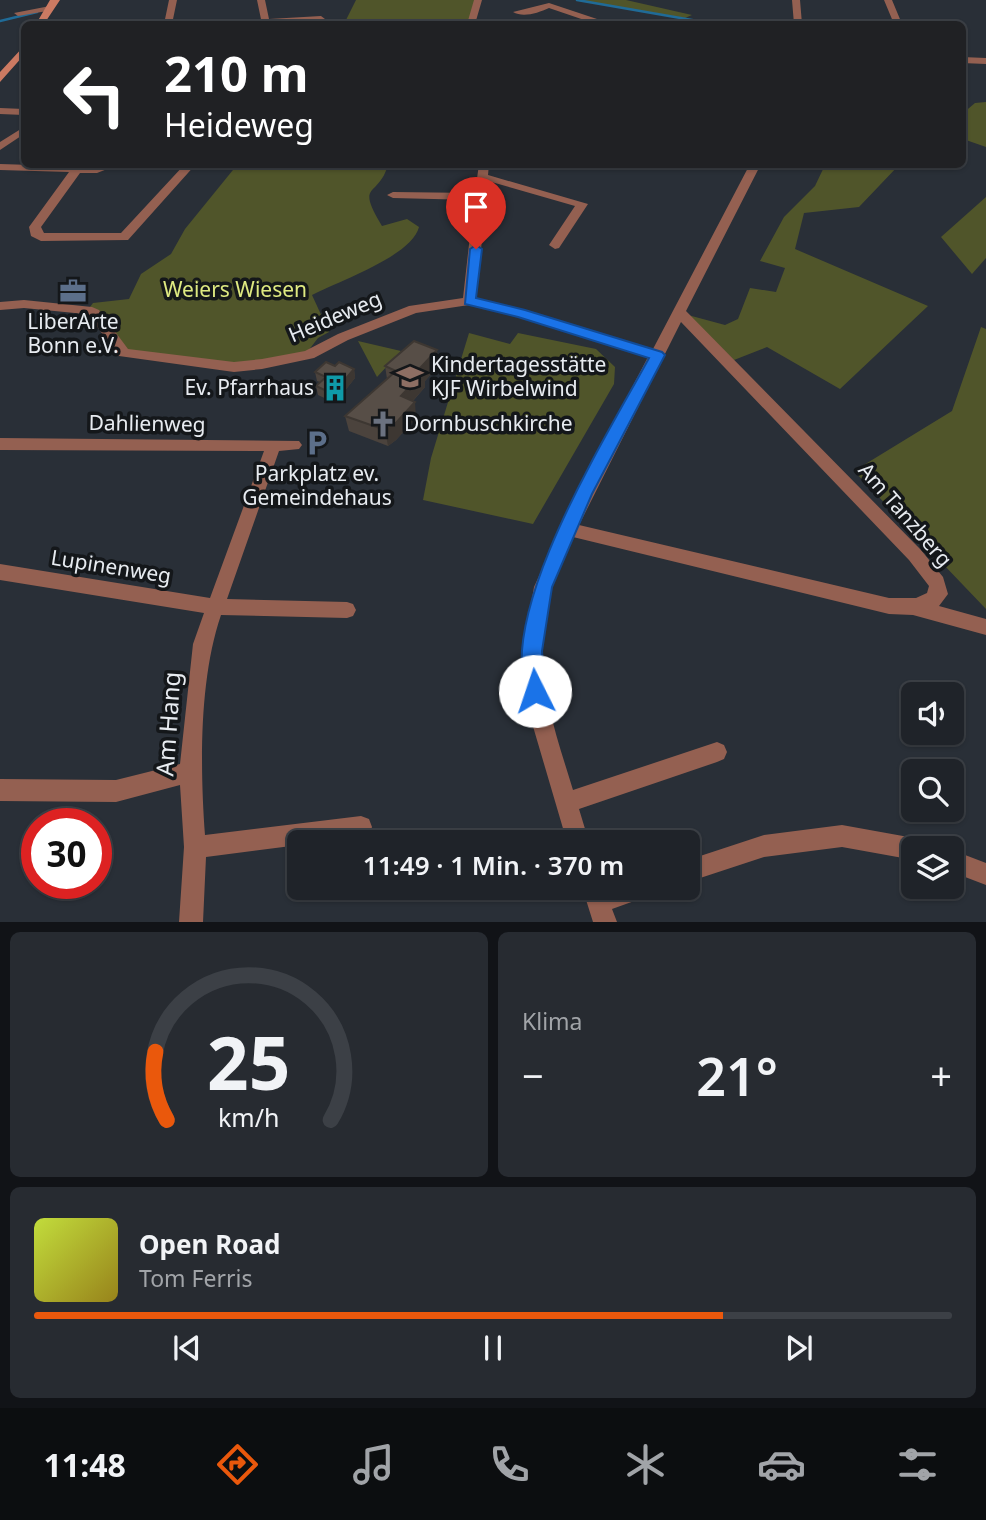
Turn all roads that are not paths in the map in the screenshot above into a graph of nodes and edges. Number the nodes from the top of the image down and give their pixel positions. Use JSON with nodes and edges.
{"nodes":[{"id":1,"x":173,"y":0,"type":"edge"},
{"id":2,"x":261,"y":0,"type":"edge"},
{"id":3,"x":478,"y":0,"type":"edge"},
{"id":4,"x":888,"y":0,"type":"edge"},
{"id":5,"x":793,"y":1,"type":"edge"},
{"id":6,"x":53,"y":4,"type":"edge"},
{"id":7,"x":517,"y":12,"type":"dead end"},
{"id":8,"x":18,"y":13,"type":"dead end"},
{"id":9,"x":321,"y":19,"type":"dead end"},
{"id":10,"x":42,"y":21,"type":"edge"},
{"id":11,"x":169,"y":21,"type":"edge"},
{"id":12,"x":265,"y":21,"type":"edge"},
{"id":13,"x":284,"y":21,"type":"edge"},
{"id":14,"x":472,"y":21,"type":"edge"},
{"id":15,"x":594,"y":21,"type":"edge"},
{"id":16,"x":797,"y":21,"type":"edge"},
{"id":17,"x":897,"y":21,"type":"edge"},
{"id":18,"x":21,"y":53,"type":"edge"},
{"id":19,"x":966,"y":61,"type":"edge"},
{"id":20,"x":986,"y":61,"type":"edge"},
{"id":21,"x":0,"y":79,"type":"edge"},
{"id":22,"x":0,"y":111,"type":"edge"},
{"id":23,"x":21,"y":111,"type":"edge"},
{"id":24,"x":21,"y":132,"type":"edge"},
{"id":25,"x":0,"y":148,"type":"edge"},
{"id":26,"x":0,"y":167,"type":"edge"},
{"id":27,"x":21,"y":168,"type":"edge"},
{"id":28,"x":25,"y":168,"type":"edge"},
{"id":29,"x":103,"y":168,"type":"edge"},
{"id":30,"x":187,"y":168,"type":"edge"},
{"id":31,"x":755,"y":168,"type":"edge"},
{"id":32,"x":76,"y":170,"type":"junction"},
{"id":33,"x":484,"y":171,"type":"edge"},
{"id":34,"x":393,"y":195,"type":"dead end"},
{"id":35,"x":482,"y":197,"type":"junction"},
{"id":36,"x":555,"y":245,"type":"dead end"},
{"id":37,"x":470,"y":301,"type":"junction"},
{"id":38,"x":0,"y":306,"type":"edge"},
{"id":39,"x":680,"y":313,"type":"junction"},
{"id":40,"x":657,"y":355,"type":"junction"},
{"id":41,"x":0,"y":444,"type":"edge"},
{"id":42,"x":294,"y":445,"type":"dead end"},
{"id":43,"x":273,"y":447,"type":"junction"},
{"id":44,"x":568,"y":529,"type":"junction"},
{"id":45,"x":0,"y":572,"type":"edge"},
{"id":46,"x":214,"y":607,"type":"junction"},
{"id":47,"x":917,"y":608,"type":"junction"},
{"id":48,"x":347,"y":610,"type":"dead end"},
{"id":49,"x":986,"y":627,"type":"edge"},
{"id":50,"x":717,"y":752,"type":"dead end"},
{"id":51,"x":190,"y":772,"type":"junction"},
{"id":52,"x":0,"y":790,"type":"edge"},
{"id":53,"x":565,"y":803,"type":"junction"},
{"id":54,"x":361,"y":827,"type":"dead end"},
{"id":55,"x":574,"y":830,"type":"edge"},
{"id":56,"x":195,"y":847,"type":"junction"},
{"id":57,"x":901,"y":847,"type":"edge"},
{"id":58,"x":964,"y":866,"type":"edge"},
{"id":59,"x":700,"y":867,"type":"edge"},
{"id":60,"x":986,"y":874,"type":"edge"},
{"id":61,"x":191,"y":922,"type":"edge"}],
"edges":[{"from":1,"to":11,"type":"street"},
{"from":2,"to":12,"type":"street"},
{"from":3,"to":14,"type":"street"},
{"from":4,"to":17,"type":"street"},
{"from":5,"to":16,"type":"street"},
{"from":6,"to":8,"type":"street"},
{"from":6,"to":10,"type":"main road"},
{"from":7,"to":15,"type":"street"},
{"from":9,"to":13,"type":"street"},
{"from":18,"to":21,"type":"main road"},
{"from":19,"to":20,"type":"street"},
{"from":22,"to":23,"type":"street"},
{"from":24,"to":25,"type":"street"},
{"from":26,"to":27,"type":"street"},
{"from":28,"to":32,"type":"street"},
{"from":29,"to":32,"type":"street"},
{"from":30,"to":32,"type":"street"},
{"from":31,"to":39,"type":"street"},
{"from":33,"to":35,"type":"street"},
{"from":33,"to":36,"type":"street"},
{"from":34,"to":35,"type":"street"},
{"from":35,"to":37,"type":"street"},
{"from":37,"to":38,"type":"street","name":"Heideweg"},
{"from":37,"to":40,"type":"street","name":"Heideweg"},
{"from":39,"to":40,"type":"street"},
{"from":39,"to":47,"type":"street","name":"Am Tanzberg"},
{"from":40,"to":44,"type":"street"},
{"from":41,"to":43,"type":"street","name":"Dahlienweg"},
{"from":42,"to":43,"type":"street","name":"Dahlienweg"},
{"from":43,"to":46,"type":"street","name":"Am Hang"},
{"from":44,"to":47,"type":"street"},
{"from":44,"to":53,"type":"street"},
{"from":45,"to":46,"type":"street","name":"Lupinenweg"},
{"from":46,"to":48,"type":"street"},
{"from":46,"to":51,"type":"street","name":"Am Hang"},
{"from":47,"to":49,"type":"street"},
{"from":50,"to":53,"type":"street"},
{"from":51,"to":52,"type":"street"},
{"from":51,"to":56,"type":"street","name":"Am Hang"},
{"from":53,"to":55,"type":"street"},
{"from":54,"to":56,"type":"street"},
{"from":56,"to":61,"type":"street","name":"Am Hang"},
{"from":57,"to":59,"type":"street"},
{"from":58,"to":60,"type":"street"}]}
